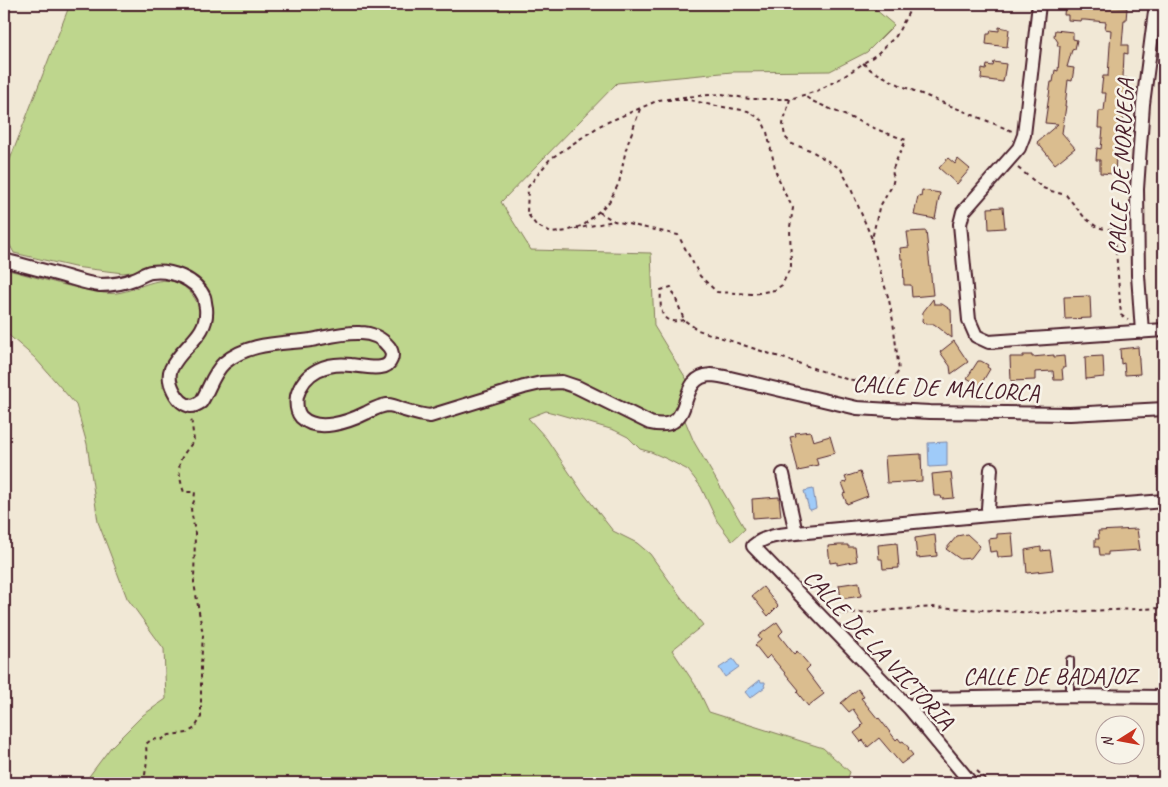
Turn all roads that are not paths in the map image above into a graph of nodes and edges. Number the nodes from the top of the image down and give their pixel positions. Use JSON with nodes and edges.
{"nodes":[{"id":1,"x":1039,"y":4,"type":"edge"},
{"id":2,"x":1156,"y":4,"type":"edge"},
{"id":3,"x":4,"y":260,"type":"edge"},
{"id":4,"x":1164,"y":330,"type":"edge"},
{"id":5,"x":1142,"y":332,"type":"junction"},
{"id":6,"x":1164,"y":409,"type":"edge"},
{"id":7,"x":991,"y":468,"type":"dead end"},
{"id":8,"x":783,"y":474,"type":"dead end"},
{"id":9,"x":1164,"y":501,"type":"edge"},
{"id":10,"x":989,"y":515,"type":"junction"},
{"id":11,"x":796,"y":533,"type":"junction"},
{"id":12,"x":1070,"y":660,"type":"dead end"},
{"id":13,"x":1070,"y":696,"type":"junction"},
{"id":14,"x":1164,"y":697,"type":"edge"},
{"id":15,"x":909,"y":708,"type":"junction"},
{"id":16,"x":971,"y":783,"type":"edge"}],
"edges":[{"from":1,"to":5,"type":"street"},
{"from":2,"to":5,"type":"street","name":"CALLE DE NORUEGA"},
{"from":3,"to":6,"type":"street","name":"CALLE DE MALLORCA"},
{"from":4,"to":5,"type":"street"},
{"from":7,"to":10,"type":"street"},
{"from":8,"to":11,"type":"street"},
{"from":9,"to":10,"type":"street"},
{"from":10,"to":11,"type":"street"},
{"from":11,"to":15,"type":"street","name":"CALLE DE LA VICTORIA"},
{"from":12,"to":13,"type":"lane"},
{"from":13,"to":14,"type":"street","name":"CALLE DE BADAJOZ"},
{"from":13,"to":15,"type":"street","name":"CALLE DE BADAJOZ"},
{"from":15,"to":16,"type":"street","name":"CALLE DE LA VICTORIA"}]}
